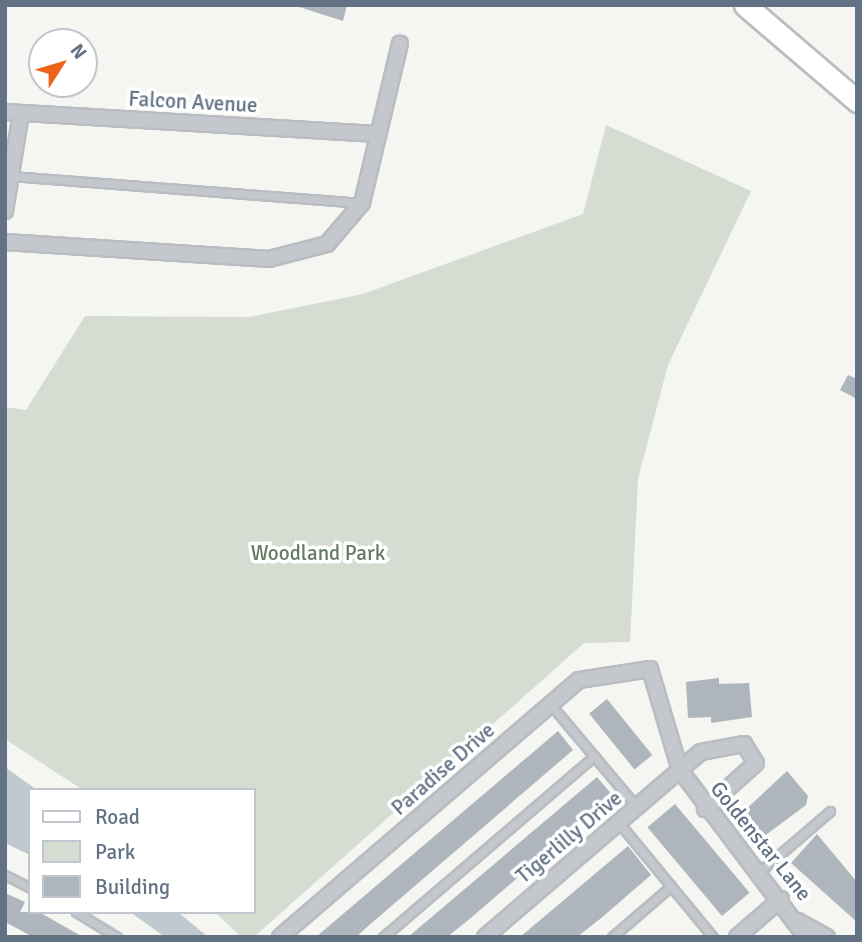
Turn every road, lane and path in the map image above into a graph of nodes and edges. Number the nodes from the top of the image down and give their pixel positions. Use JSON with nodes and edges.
{"nodes":[{"id":1,"x":745,"y":5,"type":"edge"},
{"id":2,"x":400,"y":43,"type":"dead end"},
{"id":3,"x":857,"y":101,"type":"edge"},
{"id":4,"x":5,"y":112,"type":"edge"},
{"id":5,"x":20,"y":113,"type":"junction"},
{"id":6,"x":378,"y":134,"type":"junction"},
{"id":7,"x":11,"y":176,"type":"junction"},
{"id":8,"x":362,"y":203,"type":"junction"},
{"id":9,"x":5,"y":211,"type":"edge"},
{"id":10,"x":5,"y":242,"type":"edge"},
{"id":11,"x":650,"y":669,"type":"joint"},
{"id":12,"x":550,"y":704,"type":"junction"},
{"id":13,"x":594,"y":756,"type":"junction"},
{"id":14,"x":681,"y":770,"type":"junction"},
{"id":15,"x":637,"y":807,"type":"junction"},
{"id":16,"x":705,"y":809,"type":"junction"},
{"id":17,"x":830,"y":811,"type":"dead end"},
{"id":18,"x":618,"y":823,"type":"junction"},
{"id":19,"x":758,"y":873,"type":"junction"},
{"id":20,"x":5,"y":875,"type":"edge"},
{"id":21,"x":671,"y":886,"type":"junction"},
{"id":22,"x":28,"y":887,"type":"edge"},
{"id":23,"x":781,"y":899,"type":"junction"},
{"id":24,"x":79,"y":914,"type":"edge"},
{"id":25,"x":799,"y":921,"type":"junction"},
{"id":26,"x":117,"y":937,"type":"edge"},
{"id":27,"x":280,"y":937,"type":"edge"},
{"id":28,"x":383,"y":937,"type":"edge"},
{"id":29,"x":485,"y":937,"type":"edge"},
{"id":30,"x":611,"y":937,"type":"edge"},
{"id":31,"x":713,"y":937,"type":"edge"},
{"id":32,"x":737,"y":937,"type":"edge"},
{"id":33,"x":806,"y":937,"type":"edge"},
{"id":34,"x":827,"y":937,"type":"edge"}],
"edges":[{"from":1,"to":3,"type":"street"},
{"from":2,"to":6,"type":"street"},
{"from":4,"to":5,"type":"street","name":"Falcon Avenue"},
{"from":5,"to":6,"type":"street","name":"Falcon Avenue"},
{"from":5,"to":7,"type":"street"},
{"from":6,"to":8,"type":"street"},
{"from":7,"to":8,"type":"lane"},
{"from":7,"to":9,"type":"street"},
{"from":8,"to":10,"type":"street"},
{"from":11,"to":12,"type":"street","name":"Paradise Drive"},
{"from":11,"to":14,"type":"street","name":"Goldenstar Lane"},
{"from":12,"to":13,"type":"lane"},
{"from":12,"to":27,"type":"street","name":"Paradise Drive"},
{"from":13,"to":15,"type":"lane"},
{"from":13,"to":28,"type":"lane"},
{"from":14,"to":15,"type":"street","name":"Tigerlilly Drive"},
{"from":14,"to":16,"type":"street","name":"Goldenstar Lane"},
{"from":14,"to":16,"type":"street","name":"Tigerlilly Drive"},
{"from":15,"to":18,"type":"street","name":"Tigerlilly Drive"},
{"from":16,"to":19,"type":"street","name":"Goldenstar Lane"},
{"from":17,"to":19,"type":"lane"},
{"from":18,"to":21,"type":"lane"},
{"from":18,"to":29,"type":"street","name":"Tigerlilly Drive"},
{"from":19,"to":23,"type":"street","name":"Goldenstar Lane"},
{"from":20,"to":22,"type":"lane"},
{"from":21,"to":30,"type":"lane"},
{"from":21,"to":31,"type":"lane"},
{"from":23,"to":25,"type":"street","name":"Goldenstar Lane"},
{"from":23,"to":32,"type":"street"},
{"from":24,"to":26,"type":"lane"},
{"from":25,"to":33,"type":"street","name":"Goldenstar Lane"},
{"from":25,"to":34,"type":"street","name":"Goldenstar Lane"}]}
